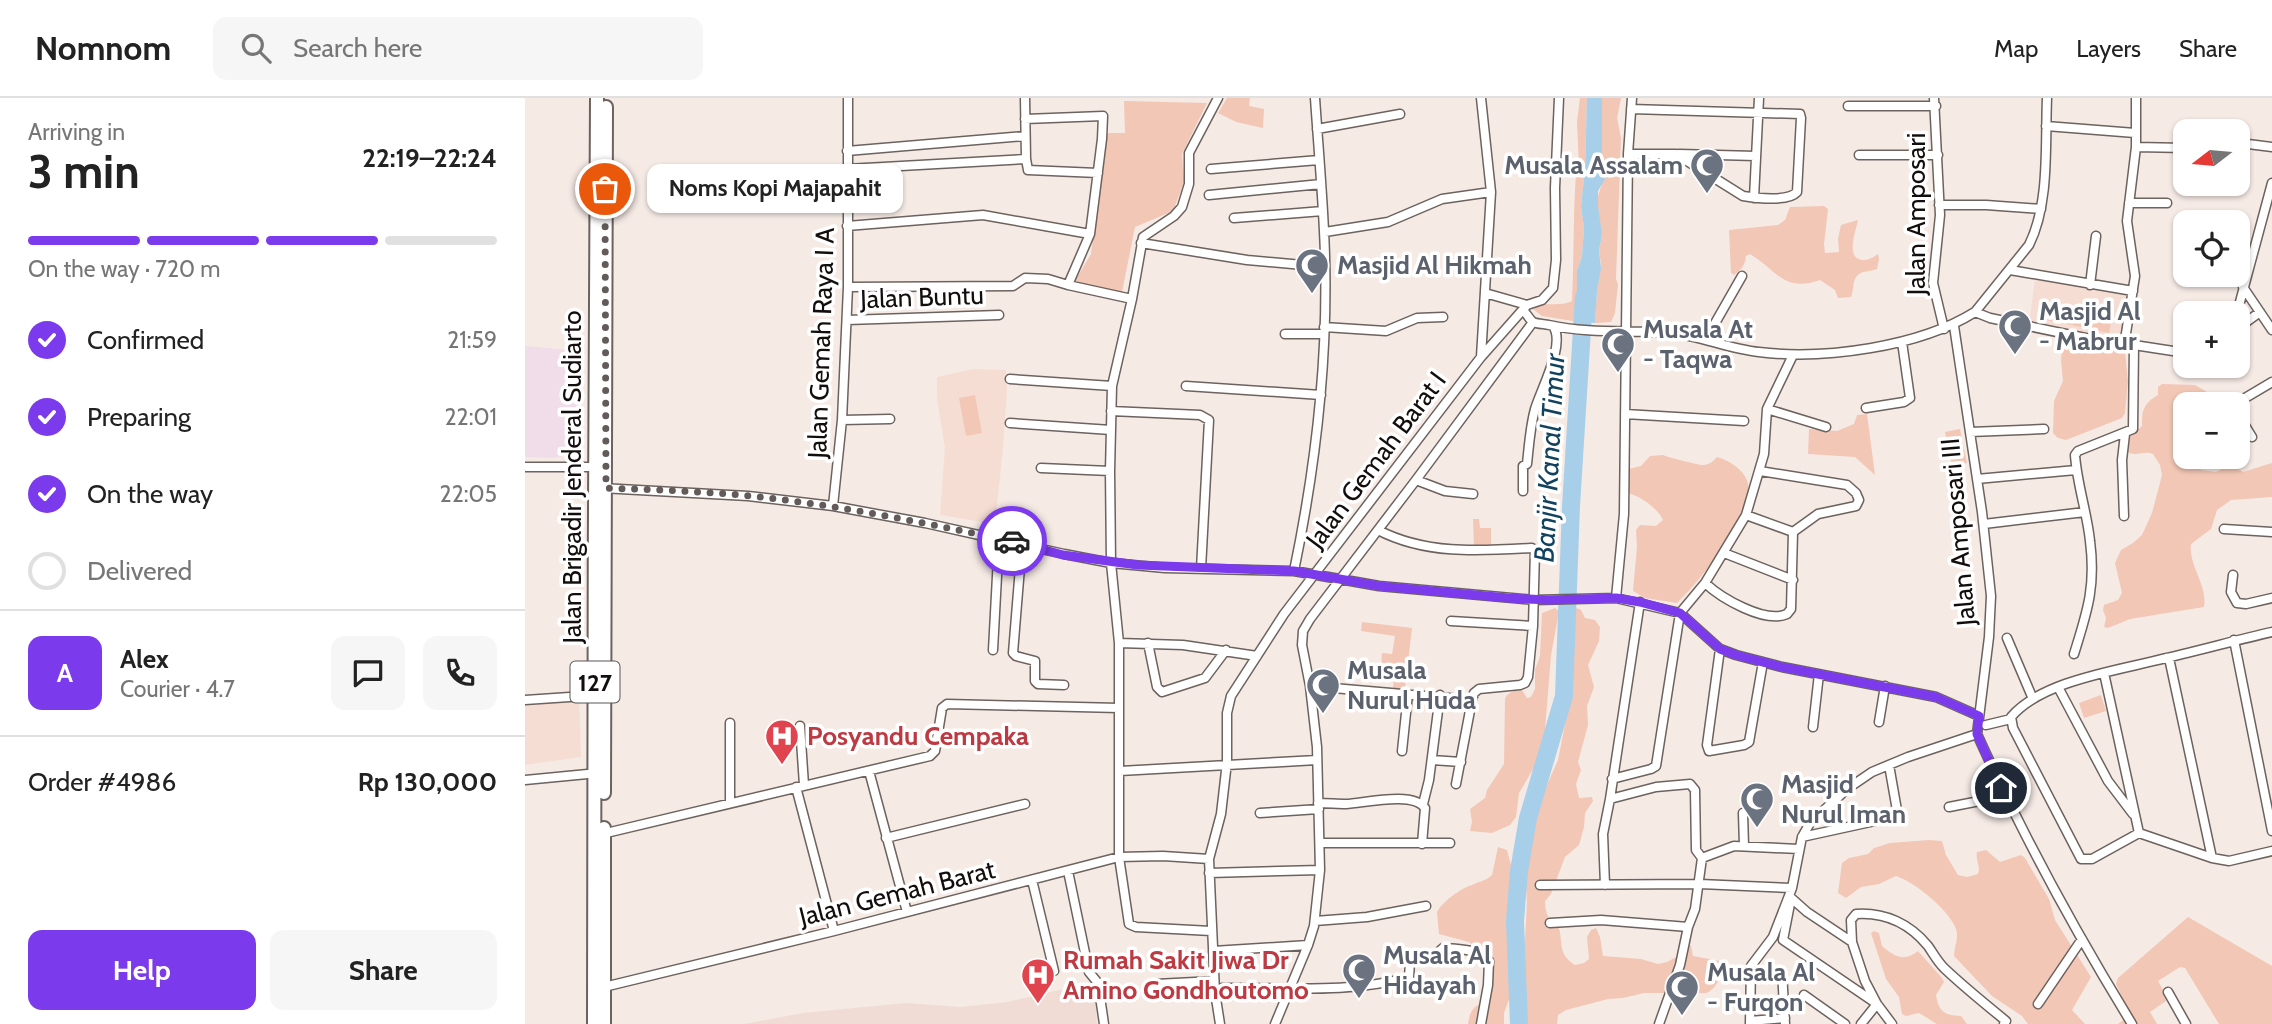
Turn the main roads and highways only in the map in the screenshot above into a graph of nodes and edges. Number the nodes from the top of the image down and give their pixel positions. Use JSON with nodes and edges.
{"nodes":[{"id":1,"x":597,"y":98,"type":"edge"},
{"id":2,"x":605,"y":98,"type":"edge"},
{"id":3,"x":601,"y":211,"type":"junction"},
{"id":4,"x":600,"y":834,"type":"junction"},
{"id":5,"x":594,"y":1024,"type":"edge"},
{"id":6,"x":604,"y":1024,"type":"edge"}],
"edges":[{"from":1,"to":3,"type":"main road","name":"Jalan Brigadir Jenderal Sudiarto","number":"127"},
{"from":2,"to":3,"type":"main road","name":"Jalan Brigadir Jenderal Sudiarto","number":"127"},
{"from":3,"to":4,"type":"main road","name":"Jalan Brigadir Jenderal Sudiarto","number":"127"},
{"from":4,"to":5,"type":"main road","name":"Jalan Brigadir Jenderal Sudiarto","number":"127"},
{"from":4,"to":6,"type":"main road","name":"Jalan Brigadir Jenderal Sudiarto","number":"127"}]}
